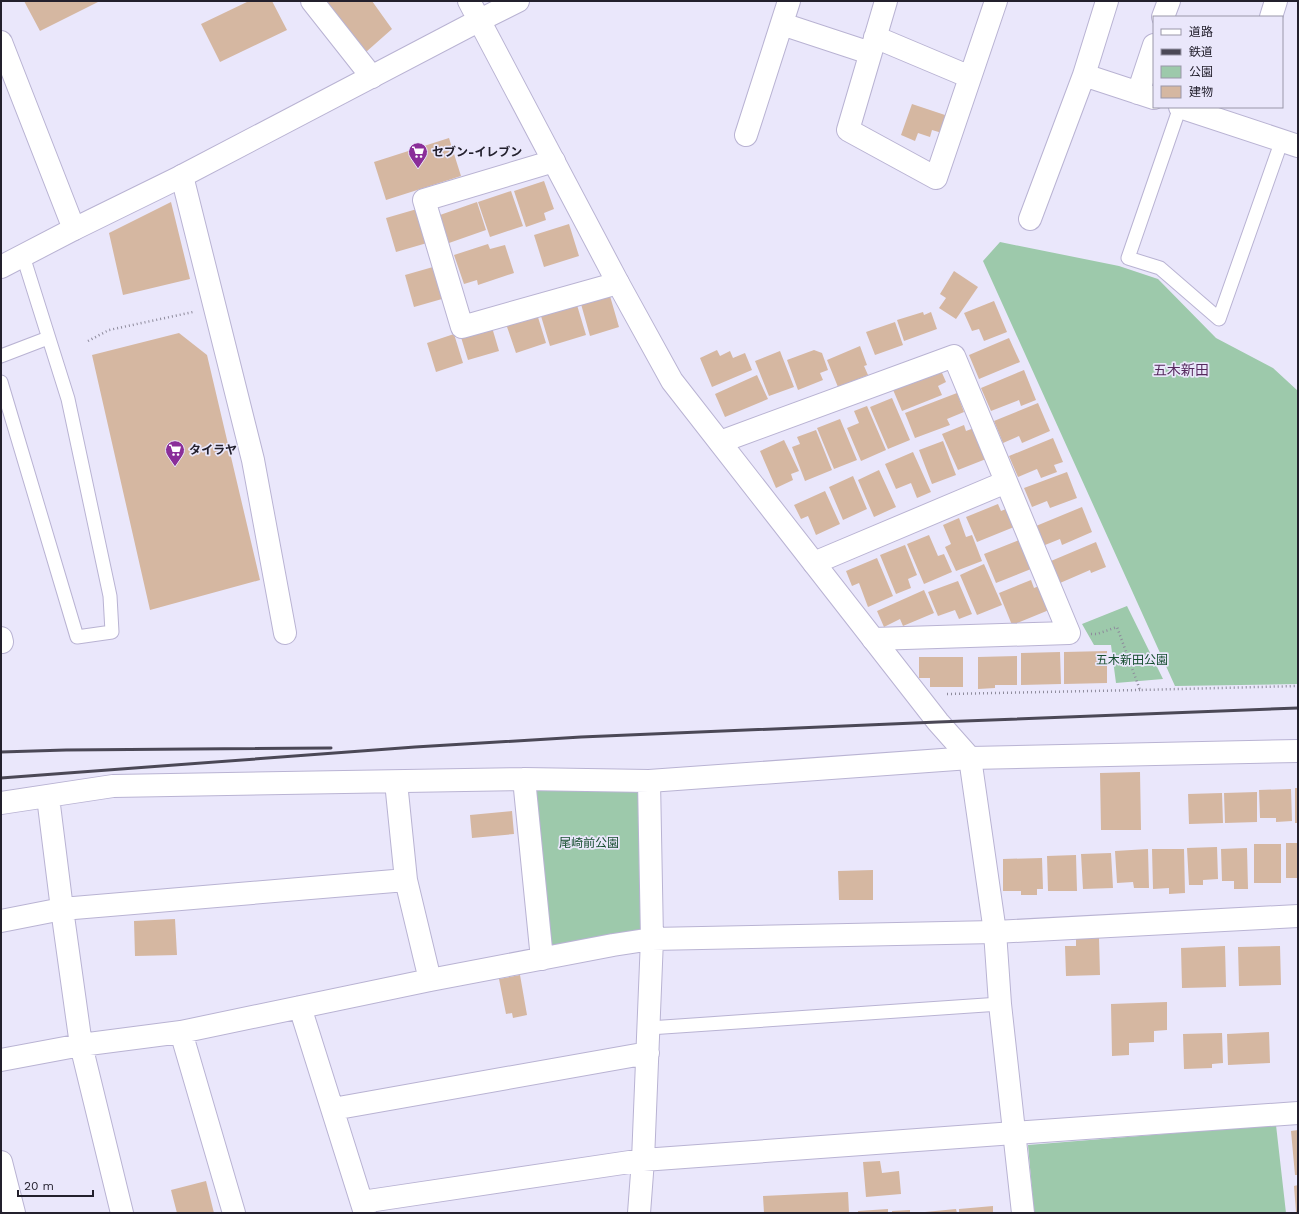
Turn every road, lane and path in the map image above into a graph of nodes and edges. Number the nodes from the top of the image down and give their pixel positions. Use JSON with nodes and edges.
{"nodes":[{"id":1,"x":312,"y":1,"type":"edge"},
{"id":2,"x":469,"y":1,"type":"edge"},
{"id":3,"x":518,"y":1,"type":"edge"},
{"id":4,"x":789,"y":1,"type":"edge"},
{"id":5,"x":886,"y":1,"type":"edge"},
{"id":6,"x":996,"y":1,"type":"edge"},
{"id":7,"x":1108,"y":1,"type":"edge"},
{"id":8,"x":1169,"y":1,"type":"edge"},
{"id":9,"x":1276,"y":1,"type":"edge"},
{"id":10,"x":1163,"y":16,"type":"edge"},
{"id":11,"x":1270,"y":16,"type":"edge"},
{"id":12,"x":478,"y":21,"type":"junction"},
{"id":13,"x":782,"y":24,"type":"junction"},
{"id":14,"x":1,"y":42,"type":"edge"},
{"id":15,"x":873,"y":45,"type":"junction"},
{"id":16,"x":1153,"y":51,"type":"edge"},
{"id":17,"x":1084,"y":75,"type":"junction"},
{"id":18,"x":970,"y":77,"type":"junction"},
{"id":19,"x":372,"y":78,"type":"junction"},
{"id":20,"x":1146,"y":96,"type":"edge"},
{"id":21,"x":1180,"y":108,"type":"edge"},
{"id":22,"x":1187,"y":108,"type":"edge"},
{"id":23,"x":1239,"y":116,"type":"edge"},
{"id":24,"x":746,"y":135,"type":"dead end"},
{"id":25,"x":1290,"y":143,"type":"edge"},
{"id":26,"x":554,"y":161,"type":"junction"},
{"id":27,"x":182,"y":176,"type":"junction"},
{"id":28,"x":1030,"y":219,"type":"dead end"},
{"id":29,"x":74,"y":229,"type":"junction"},
{"id":30,"x":23,"y":256,"type":"junction"},
{"id":31,"x":1,"y":267,"type":"edge"},
{"id":32,"x":618,"y":283,"type":"junction"},
{"id":33,"x":215,"y":307,"type":"junction"},
{"id":34,"x":48,"y":338,"type":"junction"},
{"id":35,"x":88,"y":341,"type":"dead end"},
{"id":36,"x":1,"y":356,"type":"edge"},
{"id":37,"x":1,"y":382,"type":"edge"},
{"id":38,"x":720,"y":442,"type":"junction"},
{"id":39,"x":1006,"y":482,"type":"junction"},
{"id":40,"x":814,"y":563,"type":"junction"},
{"id":41,"x":285,"y":633,"type":"dead end"},
{"id":42,"x":1069,"y":633,"type":"junction"},
{"id":43,"x":873,"y":639,"type":"junction"},
{"id":44,"x":1298,"y":686,"type":"edge"},
{"id":45,"x":1140,"y":690,"type":"junction"},
{"id":46,"x":916,"y":694,"type":"junction"},
{"id":47,"x":1298,"y":751,"type":"edge"},
{"id":48,"x":970,"y":758,"type":"junction"},
{"id":49,"x":524,"y":779,"type":"junction"},
{"id":50,"x":649,"y":781,"type":"junction"},
{"id":51,"x":396,"y":782,"type":"junction"},
{"id":52,"x":48,"y":797,"type":"junction"},
{"id":53,"x":1,"y":803,"type":"edge"},
{"id":54,"x":406,"y":880,"type":"junction"},
{"id":55,"x":62,"y":909,"type":"junction"},
{"id":56,"x":1298,"y":916,"type":"edge"},
{"id":57,"x":1,"y":921,"type":"edge"},
{"id":58,"x":995,"y":932,"type":"junction"},
{"id":59,"x":652,"y":939,"type":"junction"},
{"id":60,"x":542,"y":959,"type":"junction"},
{"id":61,"x":430,"y":980,"type":"junction"},
{"id":62,"x":1000,"y":1004,"type":"junction"},
{"id":63,"x":300,"y":1007,"type":"junction"},
{"id":64,"x":649,"y":1028,"type":"junction"},
{"id":65,"x":181,"y":1032,"type":"junction"},
{"id":66,"x":81,"y":1045,"type":"junction"},
{"id":67,"x":648,"y":1053,"type":"junction"},
{"id":68,"x":1,"y":1060,"type":"edge"},
{"id":69,"x":333,"y":1108,"type":"junction"},
{"id":70,"x":1298,"y":1113,"type":"edge"},
{"id":71,"x":1014,"y":1132,"type":"junction"},
{"id":72,"x":643,"y":1160,"type":"junction"},
{"id":73,"x":1,"y":1162,"type":"edge"},
{"id":74,"x":363,"y":1207,"type":"edge"},
{"id":75,"x":14,"y":1213,"type":"edge"},
{"id":76,"x":122,"y":1213,"type":"edge"},
{"id":77,"x":234,"y":1213,"type":"edge"},
{"id":78,"x":639,"y":1213,"type":"edge"},
{"id":79,"x":1023,"y":1213,"type":"edge"}],
"edges":[{"from":1,"to":19,"type":"street"},
{"from":2,"to":12,"type":"street"},
{"from":3,"to":12,"type":"street"},
{"from":4,"to":13,"type":"street"},
{"from":5,"to":15,"type":"street"},
{"from":6,"to":18,"type":"street"},
{"from":7,"to":17,"type":"street"},
{"from":8,"to":10,"type":"street"},
{"from":9,"to":11,"type":"street"},
{"from":12,"to":19,"type":"street"},
{"from":12,"to":26,"type":"street"},
{"from":13,"to":15,"type":"street"},
{"from":13,"to":24,"type":"street"},
{"from":14,"to":29,"type":"street"},
{"from":15,"to":18,"type":"street"},
{"from":15,"to":18,"type":"street"},
{"from":16,"to":20,"type":"street"},
{"from":17,"to":20,"type":"street"},
{"from":17,"to":28,"type":"street"},
{"from":19,"to":27,"type":"street"},
{"from":21,"to":25,"type":"lane"},
{"from":22,"to":23,"type":"street"},
{"from":23,"to":25,"type":"street"},
{"from":26,"to":32,"type":"street"},
{"from":26,"to":32,"type":"street"},
{"from":27,"to":29,"type":"street"},
{"from":27,"to":33,"type":"street"},
{"from":29,"to":30,"type":"street"},
{"from":30,"to":31,"type":"street"},
{"from":30,"to":34,"type":"lane"},
{"from":32,"to":38,"type":"street"},
{"from":33,"to":35,"type":"path"},
{"from":33,"to":41,"type":"street"},
{"from":34,"to":36,"type":"lane"},
{"from":34,"to":37,"type":"lane"},
{"from":38,"to":39,"type":"street"},
{"from":38,"to":40,"type":"street"},
{"from":39,"to":40,"type":"street"},
{"from":39,"to":42,"type":"street"},
{"from":40,"to":43,"type":"street"},
{"from":42,"to":43,"type":"street"},
{"from":42,"to":45,"type":"path"},
{"from":43,"to":46,"type":"street"},
{"from":44,"to":45,"type":"path"},
{"from":45,"to":46,"type":"path"},
{"from":46,"to":48,"type":"street"},
{"from":47,"to":48,"type":"street"},
{"from":48,"to":50,"type":"street"},
{"from":48,"to":58,"type":"street"},
{"from":49,"to":50,"type":"street"},
{"from":49,"to":51,"type":"street"},
{"from":49,"to":60,"type":"street"},
{"from":50,"to":59,"type":"street"},
{"from":51,"to":52,"type":"street"},
{"from":51,"to":54,"type":"street"},
{"from":52,"to":53,"type":"street"},
{"from":52,"to":55,"type":"street"},
{"from":54,"to":55,"type":"street"},
{"from":54,"to":61,"type":"street"},
{"from":55,"to":57,"type":"street"},
{"from":55,"to":66,"type":"street"},
{"from":56,"to":58,"type":"street"},
{"from":58,"to":59,"type":"street"},
{"from":58,"to":62,"type":"street"},
{"from":59,"to":60,"type":"street"},
{"from":59,"to":64,"type":"street"},
{"from":60,"to":61,"type":"street"},
{"from":61,"to":63,"type":"street"},
{"from":62,"to":64,"type":"lane"},
{"from":62,"to":71,"type":"street"},
{"from":63,"to":65,"type":"street"},
{"from":63,"to":69,"type":"street"},
{"from":64,"to":67,"type":"street"},
{"from":65,"to":66,"type":"street"},
{"from":65,"to":77,"type":"street"},
{"from":66,"to":68,"type":"street"},
{"from":66,"to":76,"type":"street"},
{"from":67,"to":69,"type":"street"},
{"from":67,"to":72,"type":"street"},
{"from":69,"to":74,"type":"street"},
{"from":70,"to":71,"type":"street"},
{"from":71,"to":72,"type":"street"},
{"from":71,"to":79,"type":"street"},
{"from":72,"to":74,"type":"street"},
{"from":72,"to":78,"type":"street"},
{"from":73,"to":75,"type":"street"}]}
